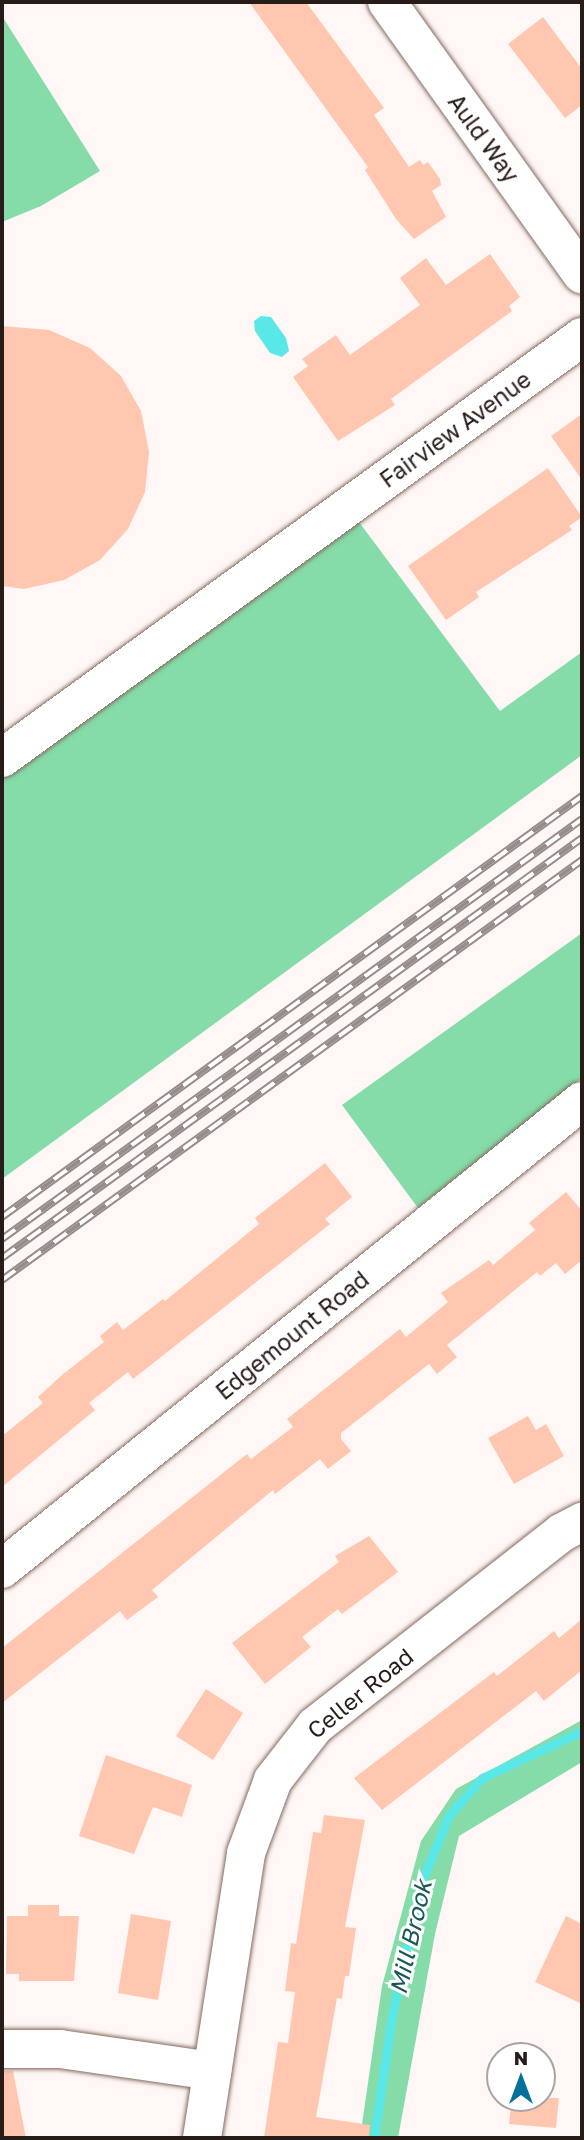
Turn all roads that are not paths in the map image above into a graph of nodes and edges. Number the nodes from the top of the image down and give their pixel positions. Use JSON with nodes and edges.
{"nodes":[{"id":1,"x":387,"y":2,"type":"edge"},
{"id":2,"x":582,"y":274,"type":"edge"},
{"id":3,"x":582,"y":337,"type":"edge"},
{"id":4,"x":2,"y":758,"type":"edge"},
{"id":5,"x":582,"y":1101,"type":"edge"},
{"id":6,"x":582,"y":1522,"type":"edge"},
{"id":7,"x":2,"y":1569,"type":"edge"},
{"id":8,"x":2,"y":2049,"type":"edge"},
{"id":9,"x":212,"y":2071,"type":"junction"},
{"id":10,"x":202,"y":2138,"type":"edge"}],
"edges":[{"from":1,"to":2,"type":"street","name":"Auld Way"},
{"from":3,"to":4,"type":"street","name":"Fairview Avenue"},
{"from":5,"to":7,"type":"street","name":"Edgemount Road"},
{"from":6,"to":9,"type":"street","name":"Celler Road"},
{"from":8,"to":9,"type":"street"},
{"from":9,"to":10,"type":"street","name":"Celler Road"}]}
